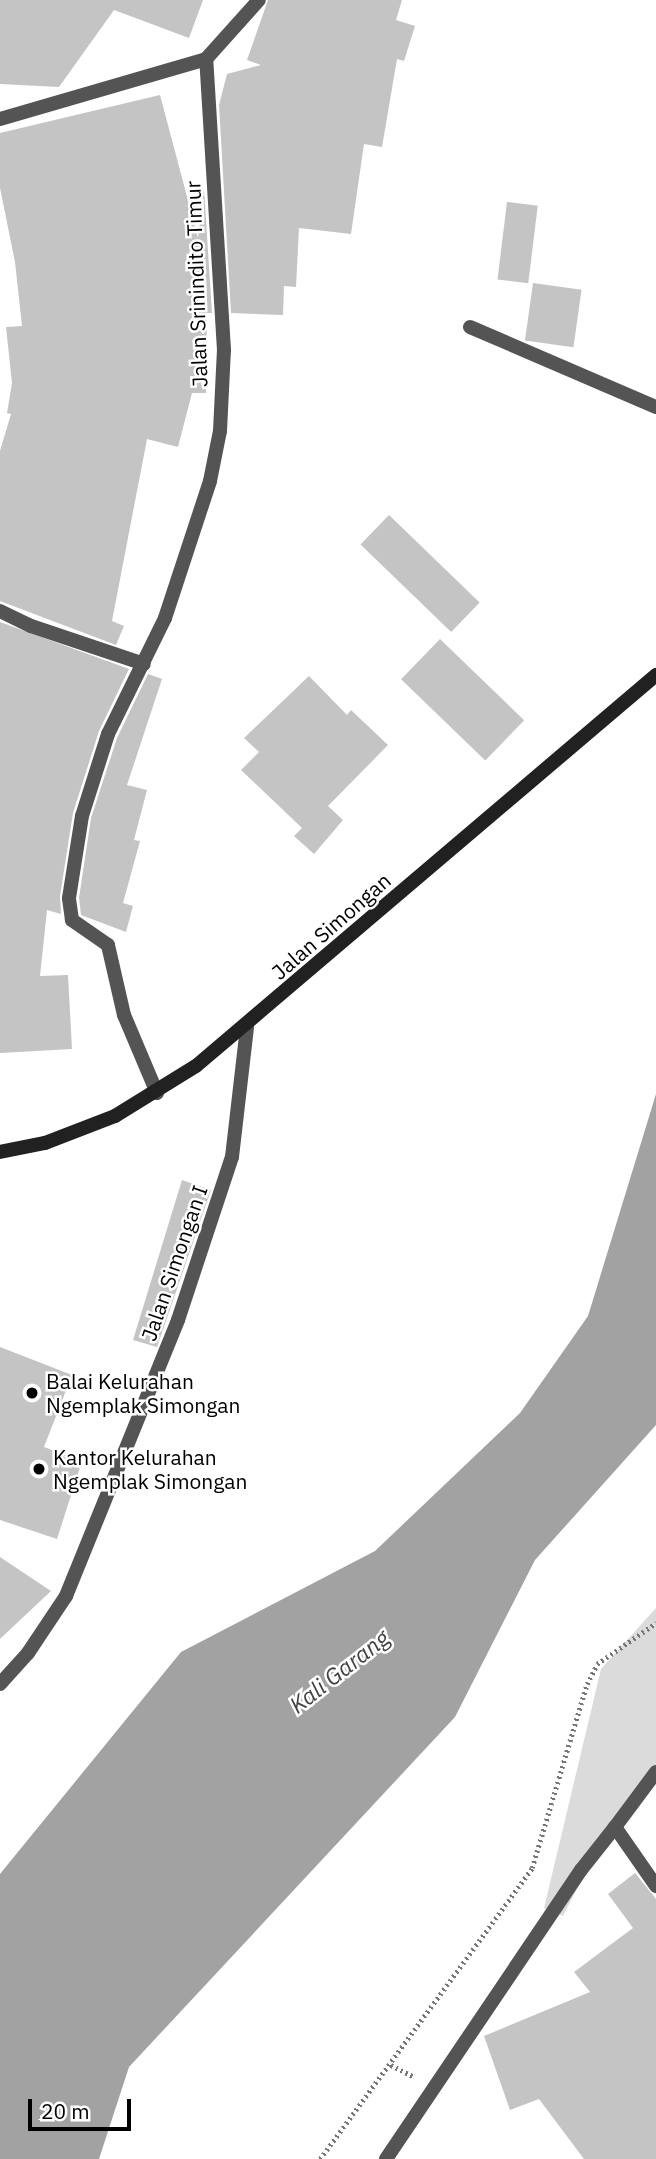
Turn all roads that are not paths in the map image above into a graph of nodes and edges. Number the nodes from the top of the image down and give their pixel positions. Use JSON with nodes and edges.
{"nodes":[{"id":1,"x":259,"y":0,"type":"edge"},
{"id":2,"x":206,"y":60,"type":"junction"},
{"id":3,"x":0,"y":119,"type":"edge"},
{"id":4,"x":470,"y":327,"type":"dead end"},
{"id":5,"x":656,"y":407,"type":"edge"},
{"id":6,"x":0,"y":611,"type":"edge"},
{"id":7,"x":144,"y":664,"type":"junction"},
{"id":8,"x":656,"y":675,"type":"edge"},
{"id":9,"x":247,"y":1027,"type":"junction"},
{"id":10,"x":157,"y":1093,"type":"junction"},
{"id":11,"x":0,"y":1152,"type":"edge"},
{"id":12,"x":0,"y":1684,"type":"edge"},
{"id":13,"x":656,"y":1772,"type":"edge"},
{"id":14,"x":615,"y":1827,"type":"junction"},
{"id":15,"x":656,"y":1886,"type":"edge"},
{"id":16,"x":386,"y":2159,"type":"edge"}],
"edges":[{"from":1,"to":2,"type":"street"},
{"from":2,"to":3,"type":"street"},
{"from":2,"to":7,"type":"street","name":"Jalan Srinindito Timur"},
{"from":4,"to":5,"type":"street"},
{"from":6,"to":7,"type":"street"},
{"from":7,"to":10,"type":"street","name":"Jalan Srinindito Timur"},
{"from":8,"to":9,"type":"main road","name":"Jalan Simongan"},
{"from":9,"to":10,"type":"main road","name":"Jalan Simongan"},
{"from":9,"to":12,"type":"street","name":"Jalan Simongan I"},
{"from":10,"to":11,"type":"main road","name":"Jalan Simongan"},
{"from":13,"to":14,"type":"street"},
{"from":14,"to":15,"type":"street"},
{"from":14,"to":16,"type":"street"}]}
